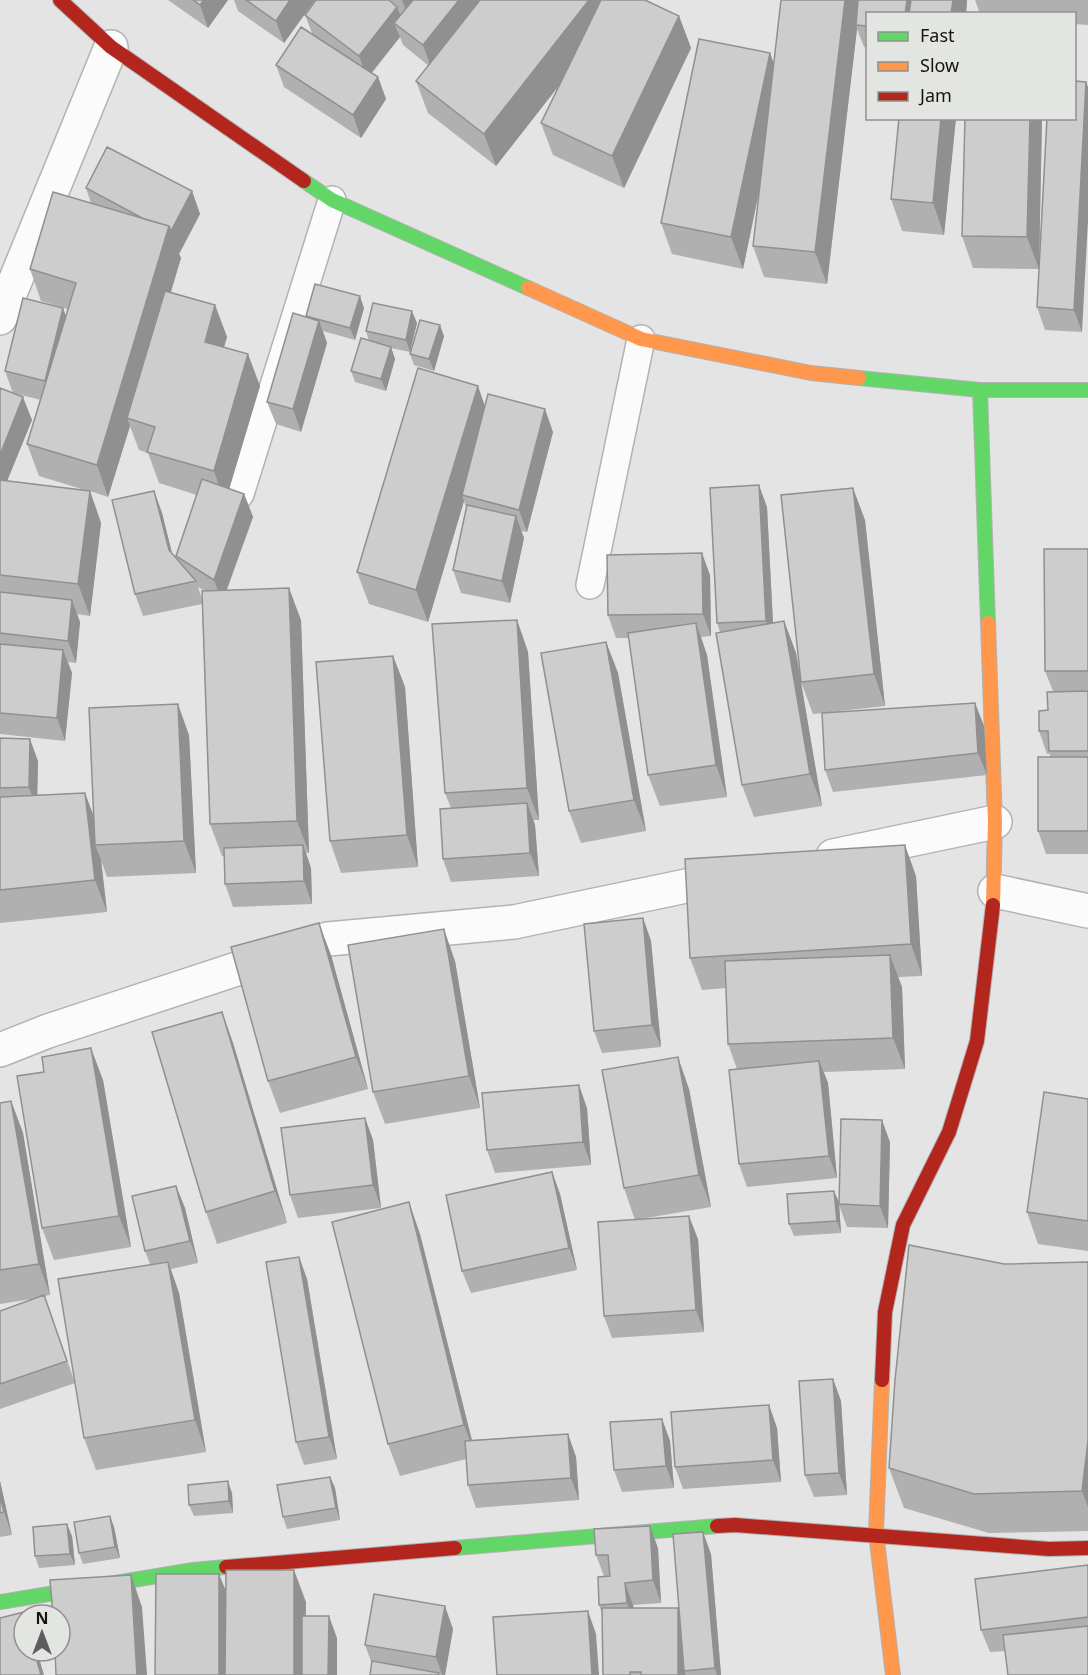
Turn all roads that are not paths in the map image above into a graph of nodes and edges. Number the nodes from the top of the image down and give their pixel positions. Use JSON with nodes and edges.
{"nodes":[{"id":1,"x":60,"y":0,"type":"edge"},
{"id":2,"x":111,"y":47,"type":"junction"},
{"id":3,"x":332,"y":200,"type":"junction"},
{"id":4,"x":0,"y":318,"type":"edge"},
{"id":5,"x":641,"y":339,"type":"junction"},
{"id":6,"x":980,"y":390,"type":"junction"},
{"id":7,"x":1088,"y":390,"type":"edge"},
{"id":8,"x":240,"y":494,"type":"edge"},
{"id":9,"x":590,"y":585,"type":"dead end"},
{"id":10,"x":995,"y":822,"type":"junction"},
{"id":11,"x":800,"y":862,"type":"edge"},
{"id":12,"x":754,"y":872,"type":"edge"},
{"id":13,"x":995,"y":891,"type":"junction"},
{"id":14,"x":1088,"y":911,"type":"edge"},
{"id":15,"x":0,"y":1050,"type":"edge"},
{"id":16,"x":876,"y":1533,"type":"junction"},
{"id":17,"x":1088,"y":1548,"type":"edge"},
{"id":18,"x":0,"y":1602,"type":"edge"},
{"id":19,"x":893,"y":1675,"type":"edge"}],
"edges":[{"from":1,"to":2,"type":"street"},
{"from":2,"to":3,"type":"street"},
{"from":2,"to":4,"type":"street"},
{"from":3,"to":5,"type":"street"},
{"from":3,"to":8,"type":"lane"},
{"from":5,"to":6,"type":"street"},
{"from":5,"to":9,"type":"lane"},
{"from":6,"to":7,"type":"street"},
{"from":6,"to":10,"type":"street"},
{"from":10,"to":11,"type":"street"},
{"from":10,"to":13,"type":"street"},
{"from":12,"to":15,"type":"street"},
{"from":13,"to":14,"type":"street"},
{"from":13,"to":16,"type":"street"},
{"from":16,"to":17,"type":"street"},
{"from":16,"to":18,"type":"street"},
{"from":16,"to":19,"type":"street"}]}
